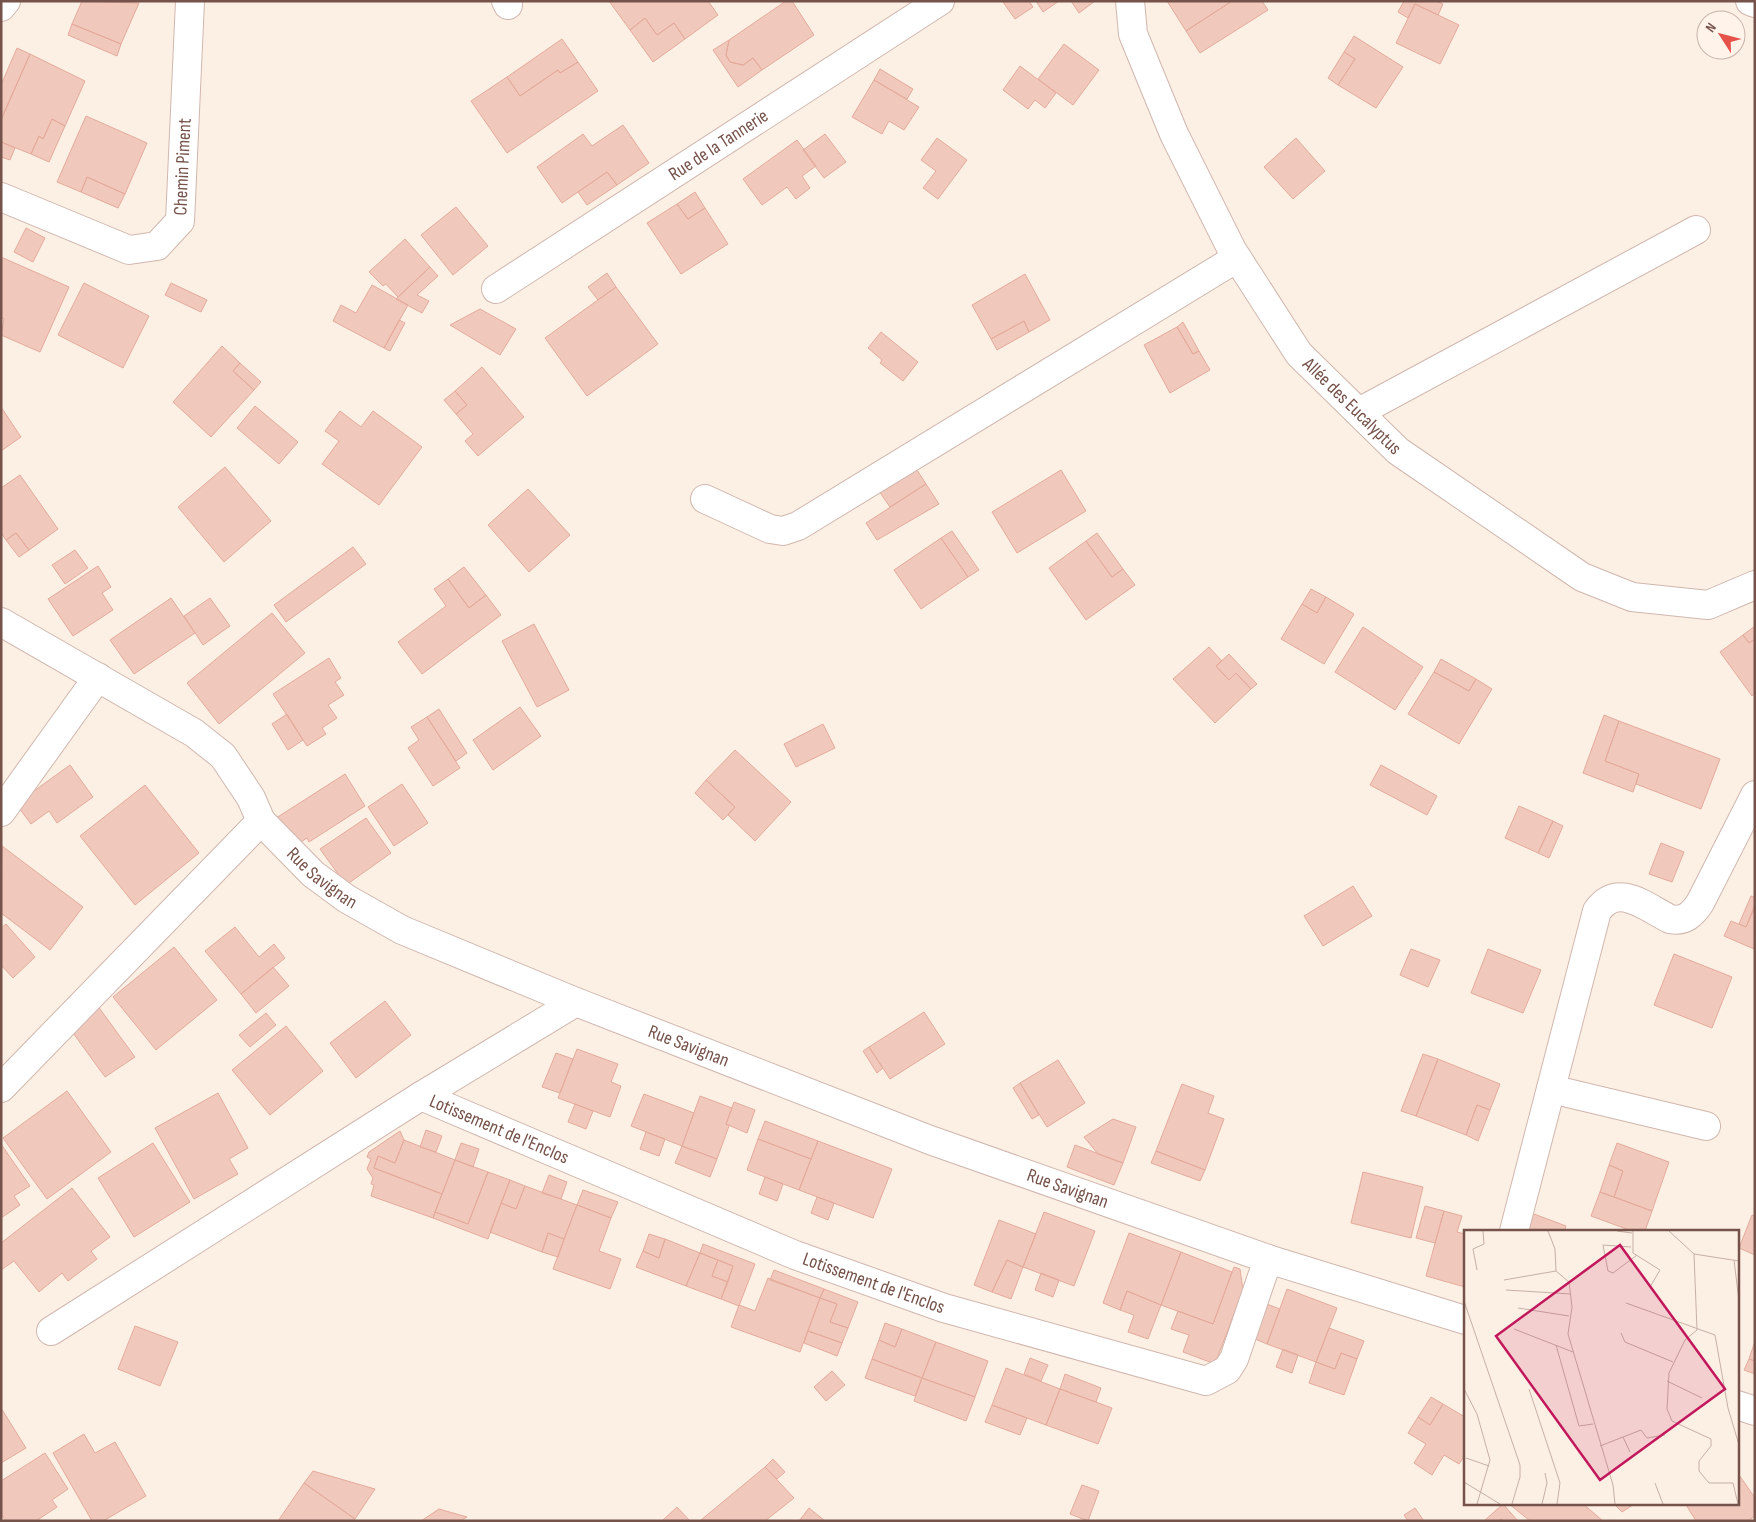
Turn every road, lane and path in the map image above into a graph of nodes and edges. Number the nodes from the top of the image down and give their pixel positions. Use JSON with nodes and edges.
{"nodes":[{"id":1,"x":6,"y":1,"type":"edge"},
{"id":2,"x":190,"y":1,"type":"edge"},
{"id":3,"x":940,"y":1,"type":"edge"},
{"id":4,"x":1130,"y":1,"type":"edge"},
{"id":5,"x":1750,"y":1,"type":"edge"},
{"id":6,"x":1755,"y":3,"type":"edge"},
{"id":7,"x":1,"y":7,"type":"edge"},
{"id":8,"x":1,"y":196,"type":"edge"},
{"id":9,"x":1696,"y":230,"type":"dead end"},
{"id":10,"x":1237,"y":258,"type":"junction"},
{"id":11,"x":496,"y":289,"type":"dead end"},
{"id":12,"x":1359,"y":412,"type":"junction"},
{"id":13,"x":704,"y":499,"type":"dead end"},
{"id":14,"x":1755,"y":585,"type":"edge"},
{"id":15,"x":1,"y":622,"type":"edge"},
{"id":16,"x":98,"y":677,"type":"junction"},
{"id":17,"x":1755,"y":795,"type":"edge"},
{"id":18,"x":1,"y":812,"type":"edge"},
{"id":19,"x":261,"y":821,"type":"junction"},
{"id":20,"x":576,"y":1002,"type":"junction"},
{"id":21,"x":1,"y":1088,"type":"edge"},
{"id":22,"x":1551,"y":1089,"type":"junction"},
{"id":23,"x":421,"y":1096,"type":"junction"},
{"id":24,"x":1706,"y":1126,"type":"dead end"},
{"id":25,"x":1514,"y":1230,"type":"edge"},
{"id":26,"x":1268,"y":1259,"type":"junction"},
{"id":27,"x":1464,"y":1320,"type":"edge"},
{"id":28,"x":51,"y":1330,"type":"dead end"},
{"id":29,"x":1738,"y":1405,"type":"edge"},
{"id":30,"x":1755,"y":1411,"type":"edge"}],
"edges":[{"from":1,"to":7,"type":"street"},
{"from":2,"to":8,"type":"street","name":"Chemin Piment"},
{"from":3,"to":11,"type":"street","name":"Rue de la Tannerie"},
{"from":4,"to":10,"type":"street","name":"Allée des Eucalyptus"},
{"from":5,"to":6,"type":"street"},
{"from":9,"to":12,"type":"street"},
{"from":10,"to":12,"type":"street","name":"Allée des Eucalyptus"},
{"from":10,"to":13,"type":"street"},
{"from":12,"to":14,"type":"street","name":"Allée des Eucalyptus"},
{"from":15,"to":16,"type":"street","name":"Rue Savignan"},
{"from":16,"to":18,"type":"street"},
{"from":16,"to":19,"type":"street","name":"Rue Savignan"},
{"from":17,"to":22,"type":"street"},
{"from":19,"to":20,"type":"street","name":"Rue Savignan"},
{"from":19,"to":21,"type":"street"},
{"from":20,"to":23,"type":"street"},
{"from":20,"to":26,"type":"street","name":"Rue Savignan"},
{"from":22,"to":24,"type":"street"},
{"from":22,"to":25,"type":"street"},
{"from":23,"to":26,"type":"street","name":"Lotissement de l'Enclos"},
{"from":23,"to":28,"type":"street"},
{"from":26,"to":27,"type":"street","name":"Rue Savignan"},
{"from":29,"to":30,"type":"street"}]}
